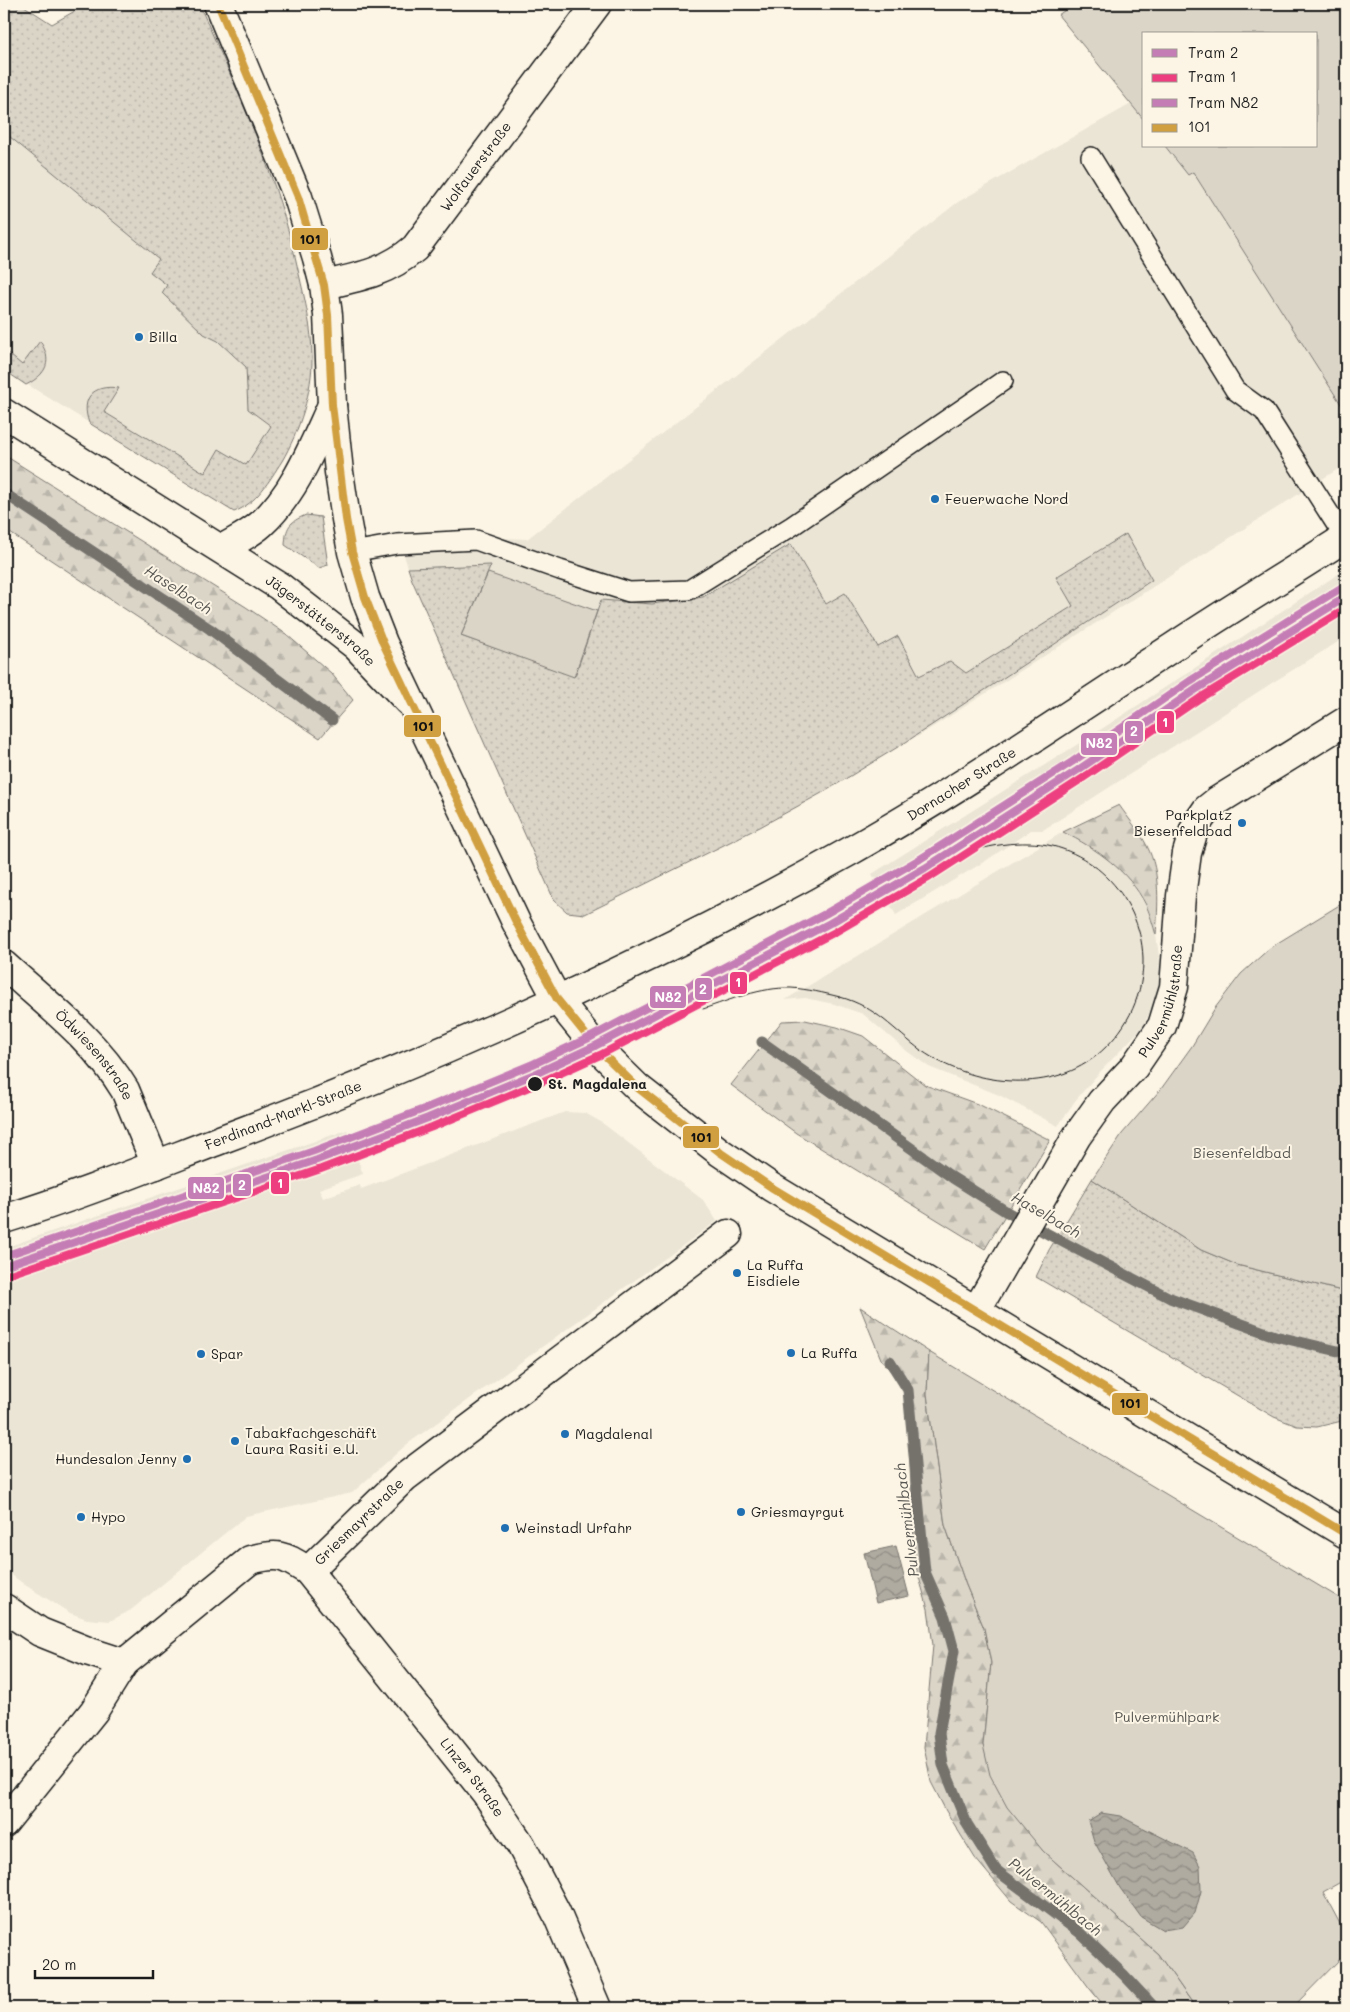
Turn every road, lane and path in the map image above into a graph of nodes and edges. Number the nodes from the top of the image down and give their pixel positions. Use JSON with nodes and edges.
{"nodes":[{"id":1,"x":218,"y":4,"type":"edge"},
{"id":2,"x":597,"y":4,"type":"edge"},
{"id":3,"x":1091,"y":157,"type":"dead end"},
{"id":4,"x":324,"y":284,"type":"junction"},
{"id":5,"x":1004,"y":381,"type":"dead end"},
{"id":6,"x":332,"y":405,"type":"junction"},
{"id":7,"x":4,"y":413,"type":"edge"},
{"id":8,"x":1345,"y":537,"type":"edge"},
{"id":9,"x":222,"y":549,"type":"junction"},
{"id":10,"x":352,"y":552,"type":"junction"},
{"id":11,"x":412,"y":706,"type":"junction"},
{"id":12,"x":1346,"y":721,"type":"edge"},
{"id":13,"x":4,"y":965,"type":"edge"},
{"id":14,"x":557,"y":999,"type":"junction"},
{"id":15,"x":156,"y":1165,"type":"junction"},
{"id":16,"x":4,"y":1219,"type":"edge"},
{"id":17,"x":728,"y":1234,"type":"dead end"},
{"id":18,"x":976,"y":1311,"type":"junction"},
{"id":19,"x":1346,"y":1534,"type":"edge"},
{"id":20,"x":308,"y":1571,"type":"junction"},
{"id":21,"x":4,"y":1608,"type":"edge"},
{"id":22,"x":124,"y":1663,"type":"junction"},
{"id":23,"x":4,"y":1823,"type":"edge"},
{"id":24,"x":596,"y":2008,"type":"edge"}],
"edges":[{"from":1,"to":4,"type":"street"},
{"from":2,"to":4,"type":"street","name":"Wolfauerstraße"},
{"from":3,"to":8,"type":"lane"},
{"from":4,"to":6,"type":"street"},
{"from":5,"to":10,"type":"lane"},
{"from":6,"to":9,"type":"street"},
{"from":6,"to":10,"type":"street"},
{"from":7,"to":9,"type":"street","name":"Jägerstätterstraße"},
{"from":8,"to":14,"type":"street","name":"Dornacher Straße"},
{"from":9,"to":11,"type":"street","name":"Jägerstätterstraße"},
{"from":10,"to":11,"type":"street"},
{"from":11,"to":14,"type":"street","name":"Jägerstätterstraße"},
{"from":12,"to":18,"type":"street","name":"Pulvermühlstraße"},
{"from":13,"to":15,"type":"street","name":"Ödwiesenstraße"},
{"from":14,"to":15,"type":"street","name":"Ferdinand-Markl-Straße"},
{"from":14,"to":18,"type":"street"},
{"from":15,"to":16,"type":"street","name":"Ferdinand-Markl-Straße"},
{"from":17,"to":20,"type":"street","name":"Griesmayrstraße"},
{"from":18,"to":19,"type":"street"},
{"from":20,"to":22,"type":"street","name":"Griesmayrstraße"},
{"from":20,"to":24,"type":"street","name":"Linzer Straße"},
{"from":21,"to":22,"type":"street"},
{"from":22,"to":23,"type":"street","name":"Griesmayrstraße"}]}
